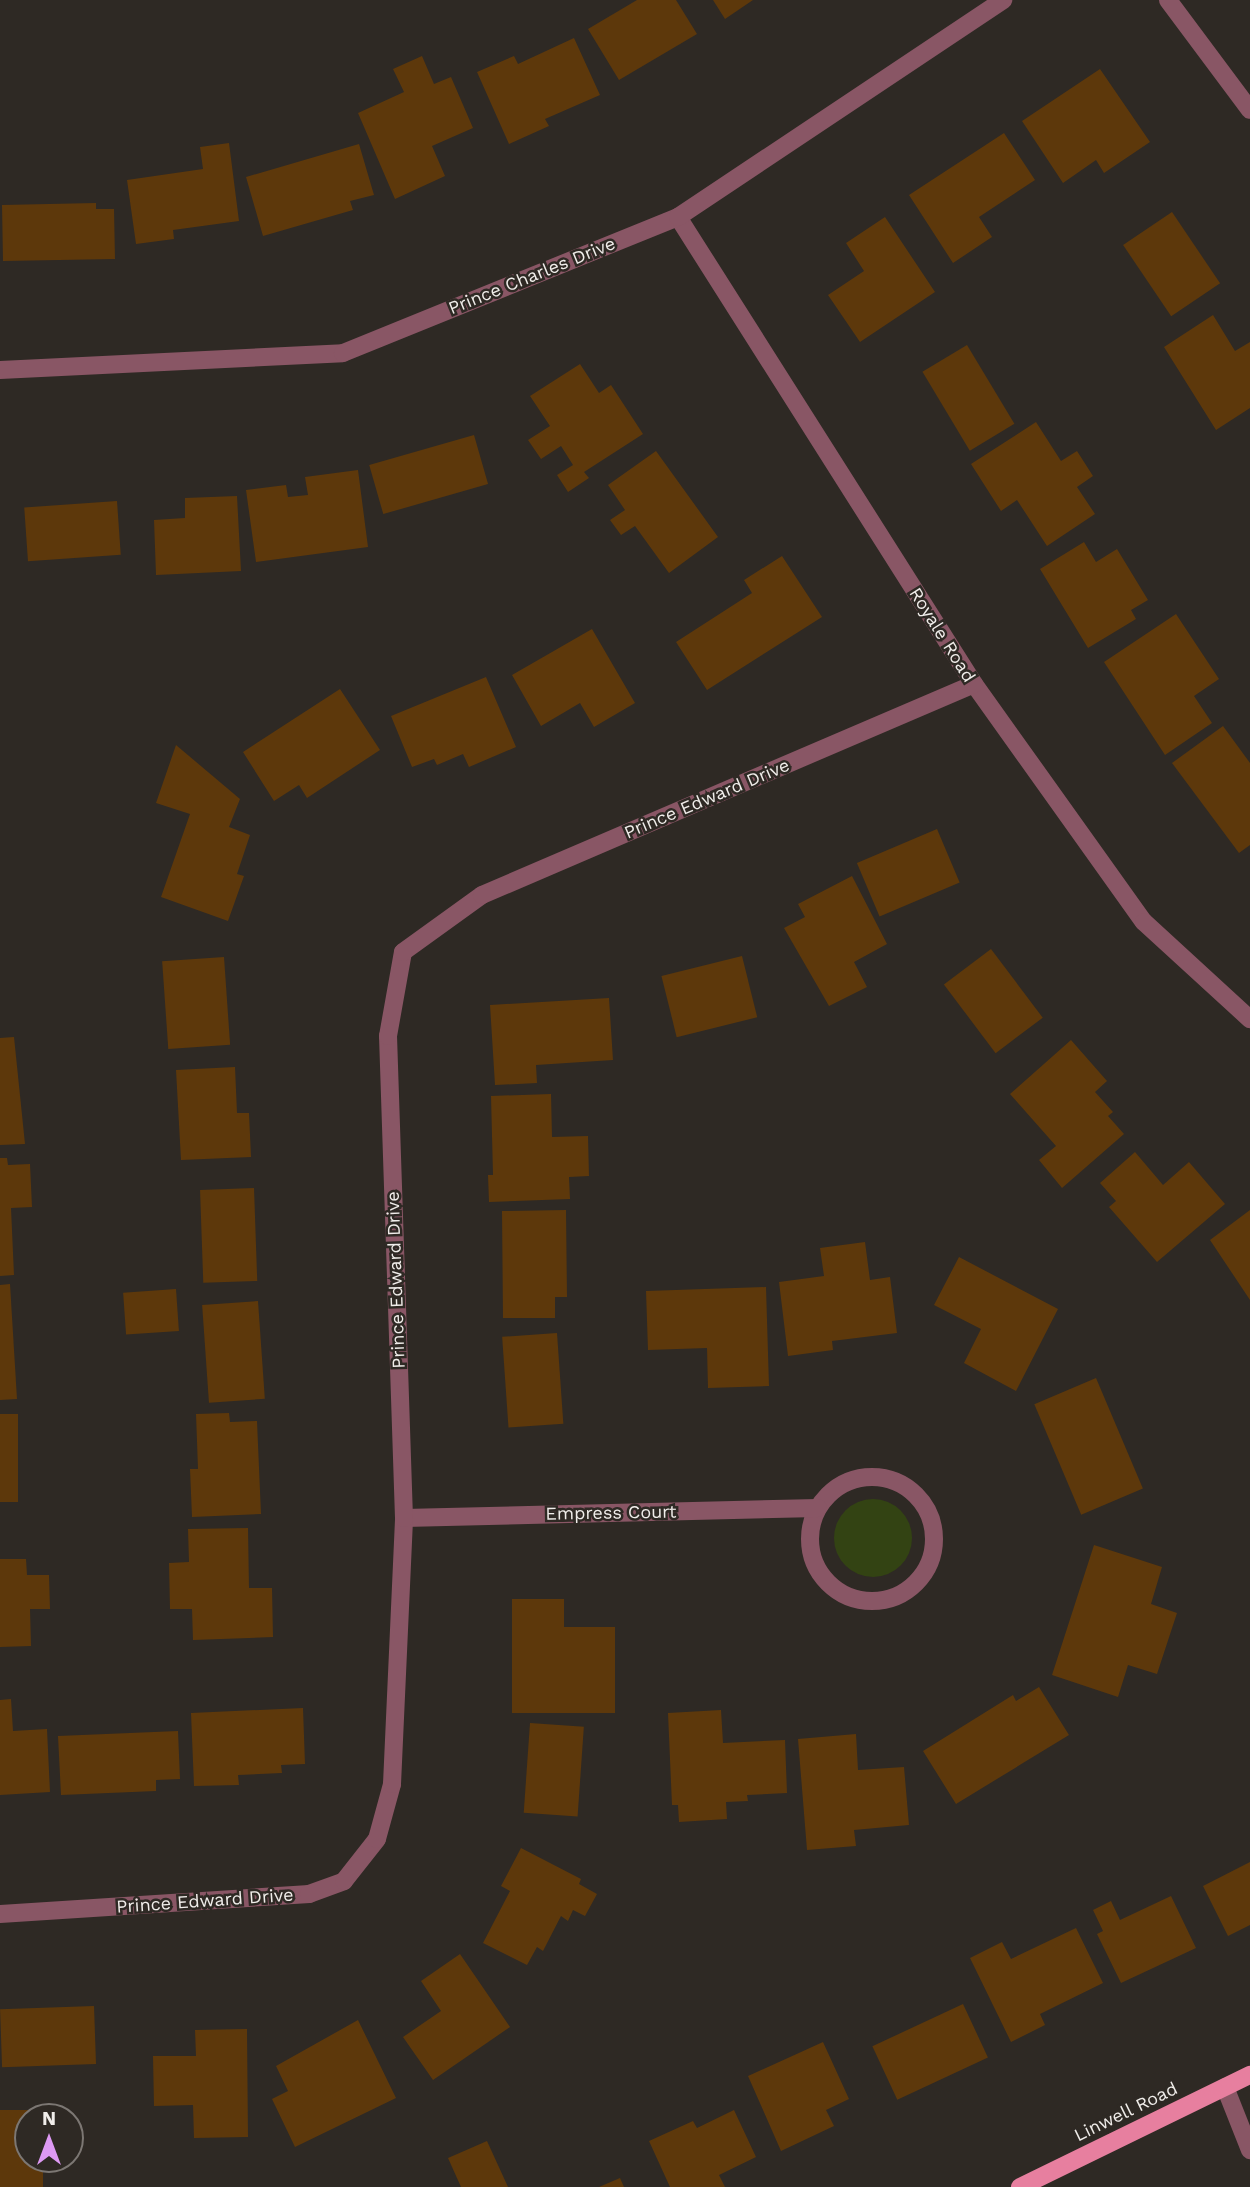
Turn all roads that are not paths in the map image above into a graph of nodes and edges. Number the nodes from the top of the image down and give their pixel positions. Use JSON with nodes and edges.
{"nodes":[{"id":1,"x":1003,"y":0,"type":"edge"},
{"id":2,"x":1168,"y":0,"type":"edge"},
{"id":3,"x":1250,"y":110,"type":"edge"},
{"id":4,"x":678,"y":217,"type":"junction"},
{"id":5,"x":0,"y":370,"type":"edge"},
{"id":6,"x":974,"y":684,"type":"junction"},
{"id":7,"x":1250,"y":1019,"type":"edge"},
{"id":8,"x":818,"y":1507,"type":"junction"},
{"id":9,"x":404,"y":1518,"type":"junction"},
{"id":10,"x":0,"y":1914,"type":"edge"},
{"id":11,"x":1250,"y":2075,"type":"edge"},
{"id":12,"x":1225,"y":2087,"type":"junction"},
{"id":13,"x":1250,"y":2150,"type":"edge"},
{"id":14,"x":1020,"y":2187,"type":"edge"}],
"edges":[{"from":1,"to":4,"type":"street","name":"Prince Charles Drive"},
{"from":2,"to":3,"type":"street"},
{"from":4,"to":5,"type":"street","name":"Prince Charles Drive"},
{"from":4,"to":6,"type":"street","name":"Royale Road"},
{"from":6,"to":7,"type":"street","name":"Royale Road"},
{"from":6,"to":9,"type":"street","name":"Prince Edward Drive"},
{"from":8,"to":8,"type":"street"},
{"from":8,"to":9,"type":"street","name":"Empress Court"},
{"from":9,"to":10,"type":"street","name":"Prince Edward Drive"},
{"from":11,"to":12,"type":"main road","name":"Linwell Road"},
{"from":12,"to":13,"type":"street"},
{"from":12,"to":14,"type":"main road","name":"Linwell Road"}]}
